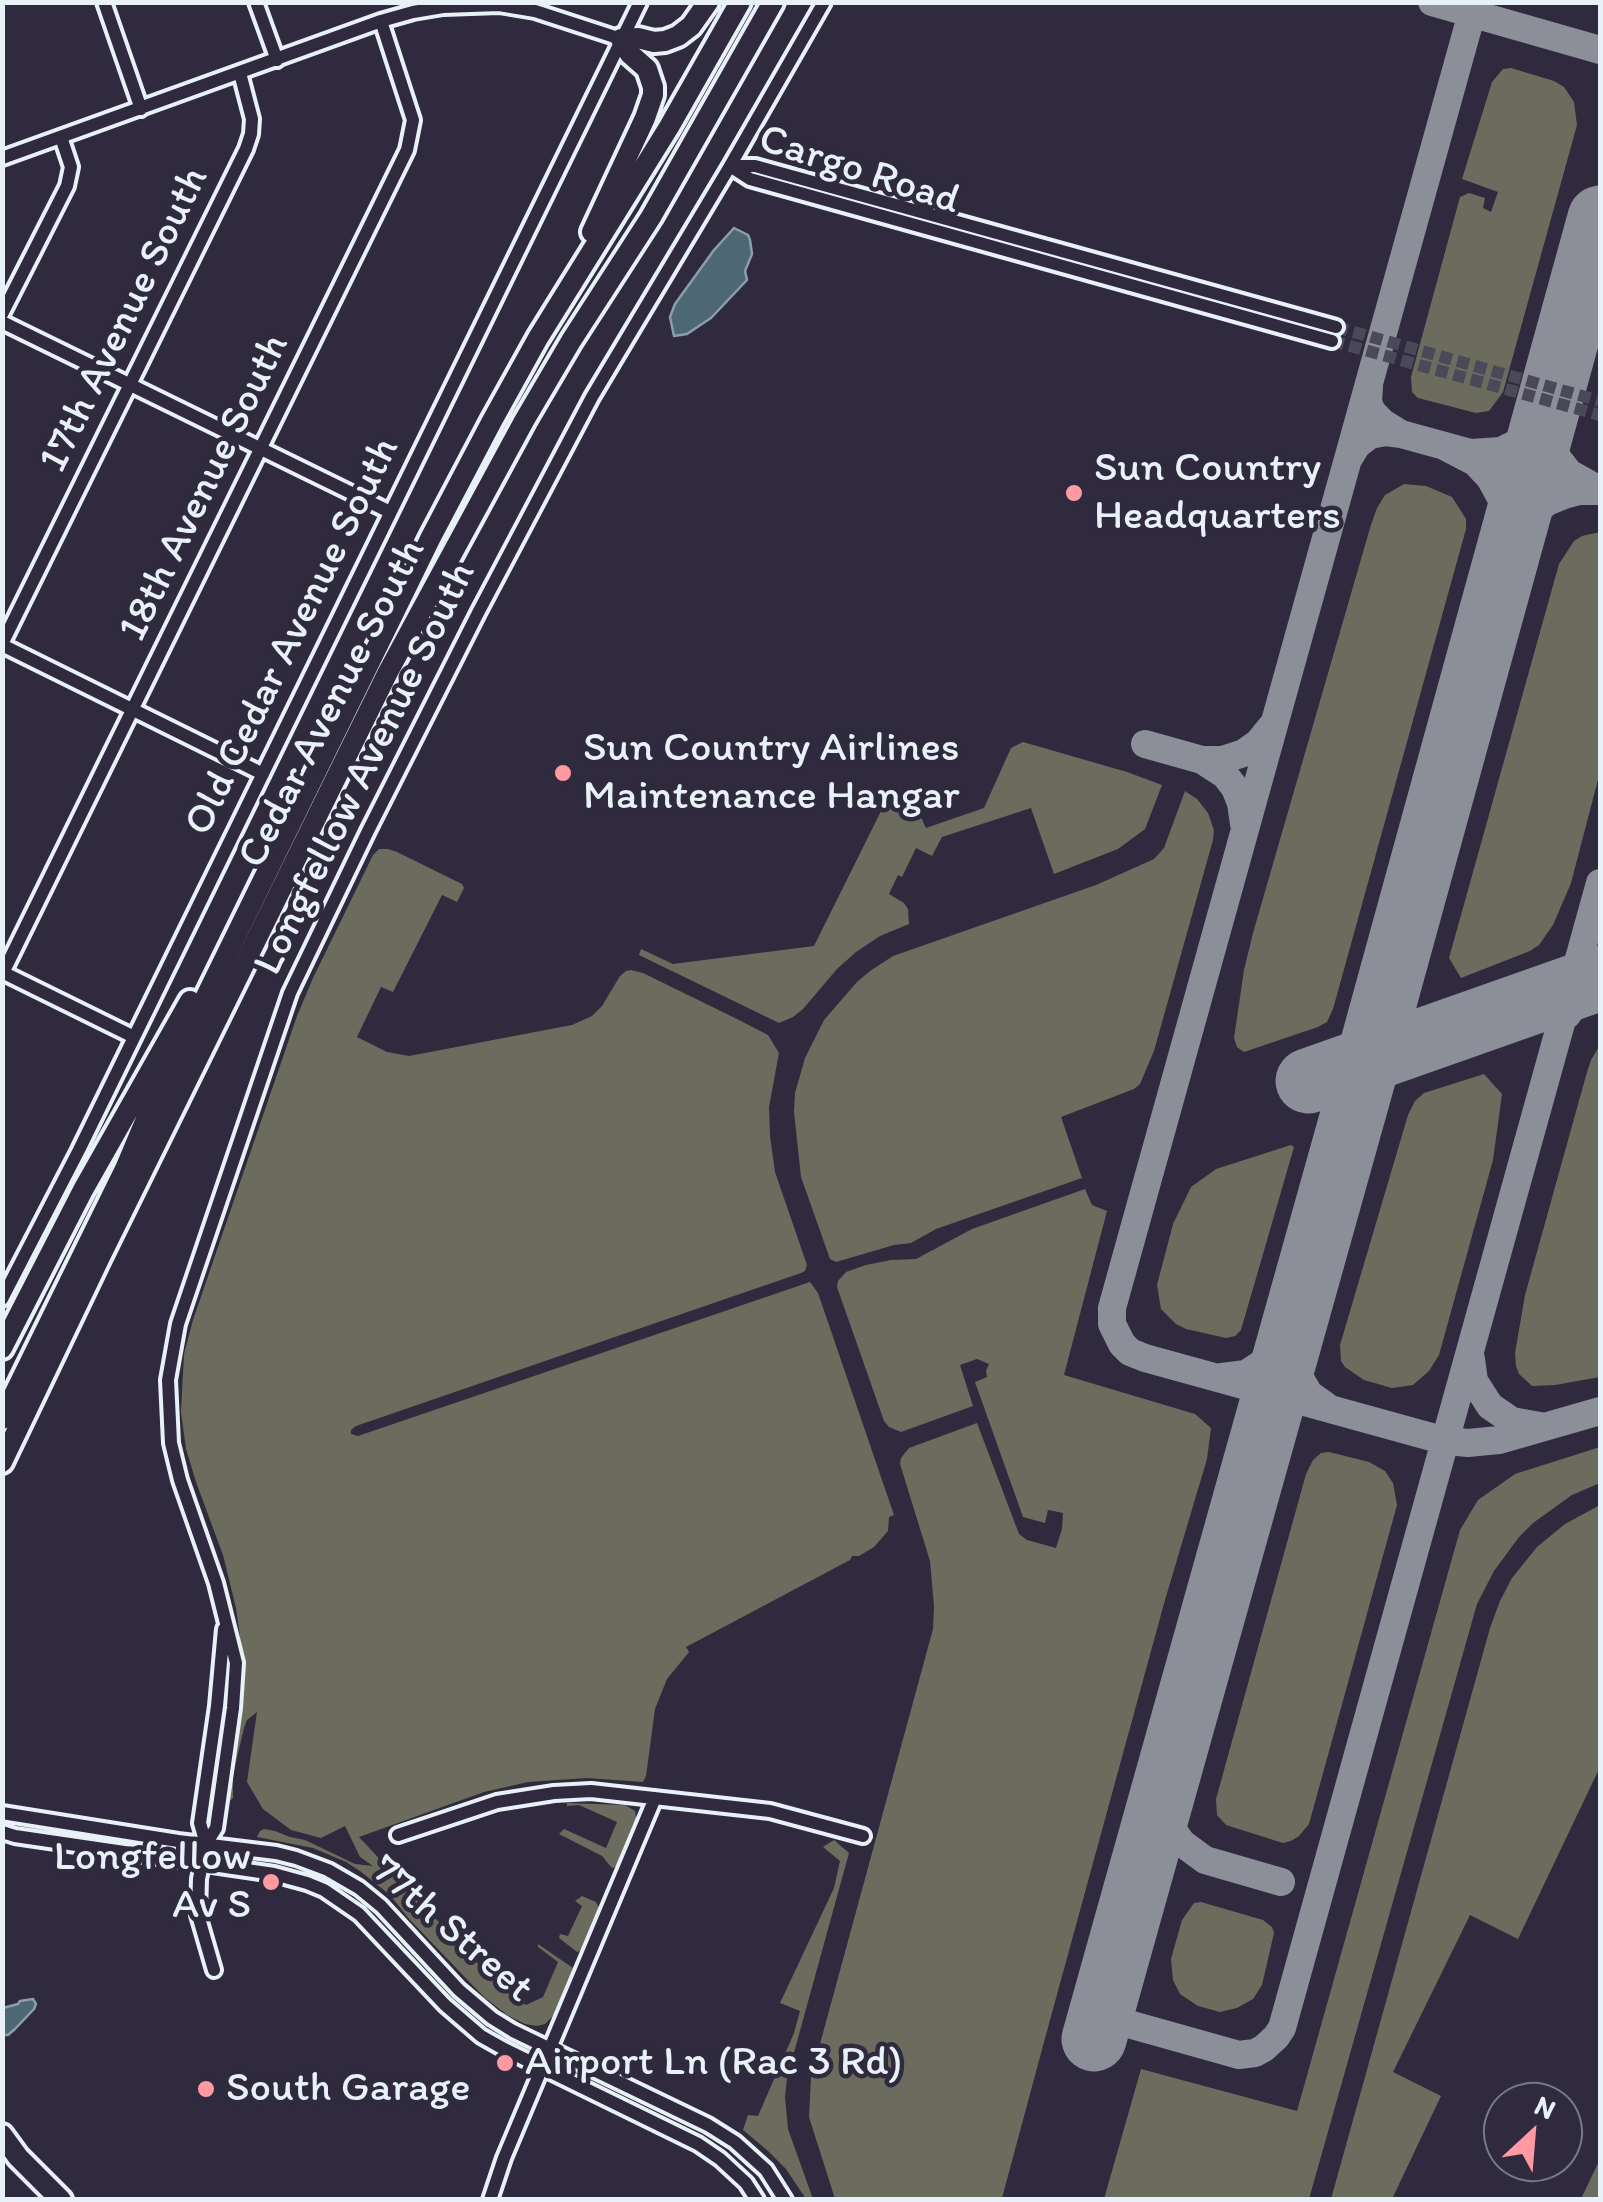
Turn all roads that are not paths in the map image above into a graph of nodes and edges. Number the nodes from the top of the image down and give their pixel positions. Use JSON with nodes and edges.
{"nodes":[{"id":1,"x":104,"y":2,"type":"edge"},
{"id":2,"x":256,"y":2,"type":"edge"},
{"id":3,"x":640,"y":2,"type":"edge"},
{"id":4,"x":708,"y":2,"type":"edge"},
{"id":5,"x":740,"y":2,"type":"edge"},
{"id":6,"x":773,"y":2,"type":"edge"},
{"id":7,"x":824,"y":2,"type":"edge"},
{"id":8,"x":498,"y":4,"type":"edge"},
{"id":9,"x":410,"y":7,"type":"edge"},
{"id":10,"x":381,"y":21,"type":"junction"},
{"id":11,"x":620,"y":39,"type":"junction"},
{"id":12,"x":277,"y":60,"type":"junction"},
{"id":13,"x":240,"y":72,"type":"junction"},
{"id":14,"x":141,"y":108,"type":"junction"},
{"id":15,"x":61,"y":137,"type":"junction"},
{"id":16,"x":2,"y":158,"type":"edge"},
{"id":17,"x":730,"y":166,"type":"junction"},
{"id":18,"x":2,"y":314,"type":"edge"},
{"id":19,"x":2,"y":322,"type":"edge"},
{"id":20,"x":1334,"y":334,"type":"tunnel mouth"},
{"id":21,"x":538,"y":338,"type":"junction"},
{"id":22,"x":130,"y":384,"type":"junction"},
{"id":23,"x":260,"y":448,"type":"junction"},
{"id":24,"x":390,"y":512,"type":"junction"},
{"id":25,"x":2,"y":645,"type":"edge"},
{"id":26,"x":134,"y":709,"type":"junction"},
{"id":27,"x":263,"y":774,"type":"junction"},
{"id":28,"x":227,"y":952,"type":"junction"},
{"id":29,"x":3,"y":973,"type":"edge"},
{"id":30,"x":134,"y":1037,"type":"junction"},
{"id":31,"x":2,"y":1299,"type":"edge"},
{"id":32,"x":43,"y":1336,"type":"junction"},
{"id":33,"x":2,"y":1348,"type":"edge"},
{"id":34,"x":32,"y":1403,"type":"junction"},
{"id":35,"x":2,"y":1406,"type":"edge"},
{"id":36,"x":2,"y":1419,"type":"edge"},
{"id":37,"x":2,"y":1462,"type":"edge"},
{"id":38,"x":2,"y":1482,"type":"edge"},
{"id":39,"x":655,"y":1798,"type":"junction"},
{"id":40,"x":2,"y":1812,"type":"edge"},
{"id":41,"x":2,"y":1832,"type":"edge"},
{"id":42,"x":398,"y":1835,"type":"dead end"},
{"id":43,"x":863,"y":1836,"type":"dead end"},
{"id":44,"x":206,"y":1844,"type":"junction"},
{"id":45,"x":202,"y":1863,"type":"junction"},
{"id":46,"x":214,"y":1970,"type":"dead end"},
{"id":47,"x":550,"y":2048,"type":"junction"},
{"id":48,"x":541,"y":2068,"type":"junction"},
{"id":49,"x":2,"y":2135,"type":"edge"},
{"id":50,"x":61,"y":2200,"type":"edge"},
{"id":51,"x":490,"y":2200,"type":"edge"},
{"id":52,"x":757,"y":2200,"type":"edge"},
{"id":53,"x":785,"y":2200,"type":"edge"}],
"edges":[{"from":1,"to":14,"type":"street"},
{"from":2,"to":12,"type":"street"},
{"from":3,"to":11,"type":"street","name":"Old Cedar Avenue South"},
{"from":4,"to":11,"type":"highway"},
{"from":5,"to":21,"type":"highway","name":"Cedar Avenue South"},
{"from":6,"to":34,"type":"highway","name":"Cedar Avenue South"},
{"from":7,"to":17,"type":"street","name":"Longfellow Avenue South"},
{"from":8,"to":9,"type":"street"},
{"from":8,"to":11,"type":"street"},
{"from":9,"to":10,"type":"street"},
{"from":10,"to":12,"type":"street"},
{"from":10,"to":23,"type":"street","name":"18th Avenue South"},
{"from":11,"to":21,"type":"highway"},
{"from":11,"to":24,"type":"street","name":"Old Cedar Avenue South"},
{"from":12,"to":13,"type":"street"},
{"from":13,"to":14,"type":"street"},
{"from":13,"to":22,"type":"street","name":"17th Avenue South"},
{"from":14,"to":15,"type":"street"},
{"from":15,"to":16,"type":"street"},
{"from":15,"to":18,"type":"street"},
{"from":17,"to":20,"type":"street","name":"Cargo Road"},
{"from":17,"to":44,"type":"street","name":"Longfellow Avenue South"},
{"from":19,"to":22,"type":"street"},
{"from":21,"to":28,"type":"highway","name":"Cedar Avenue South"},
{"from":22,"to":23,"type":"street"},
{"from":22,"to":25,"type":"street","name":"17th Avenue South"},
{"from":23,"to":24,"type":"street"},
{"from":23,"to":26,"type":"street","name":"18th Avenue South"},
{"from":24,"to":27,"type":"street","name":"Old Cedar Avenue South"},
{"from":25,"to":26,"type":"street"},
{"from":26,"to":27,"type":"street"},
{"from":26,"to":29,"type":"street","name":"18th Avenue South"},
{"from":27,"to":30,"type":"street","name":"Old Cedar Avenue South"},
{"from":28,"to":32,"type":"highway","name":"Cedar Avenue South"},
{"from":28,"to":33,"type":"highway"},
{"from":29,"to":30,"type":"street"},
{"from":30,"to":31,"type":"street","name":"Old Cedar Avenue South"},
{"from":32,"to":35,"type":"highway"},
{"from":32,"to":36,"type":"highway","name":"Cedar Avenue South"},
{"from":34,"to":37,"type":"highway","name":"Cedar Avenue South"},
{"from":34,"to":38,"type":"highway"},
{"from":39,"to":42,"type":"street"},
{"from":39,"to":43,"type":"street"},
{"from":39,"to":47,"type":"street"},
{"from":40,"to":44,"type":"street","name":"77th Street"},
{"from":41,"to":45,"type":"street","name":"77th Street"},
{"from":44,"to":45,"type":"street","name":"Longfellow Avenue South"},
{"from":44,"to":47,"type":"street","name":"77th Street"},
{"from":45,"to":46,"type":"street","name":"Longfellow Avenue South"},
{"from":45,"to":48,"type":"street","name":"77th Street"},
{"from":47,"to":48,"type":"street"},
{"from":47,"to":53,"type":"street","name":"77th Street"},
{"from":48,"to":51,"type":"street"},
{"from":48,"to":52,"type":"street","name":"77th Street"},
{"from":49,"to":50,"type":"highway"}]}
